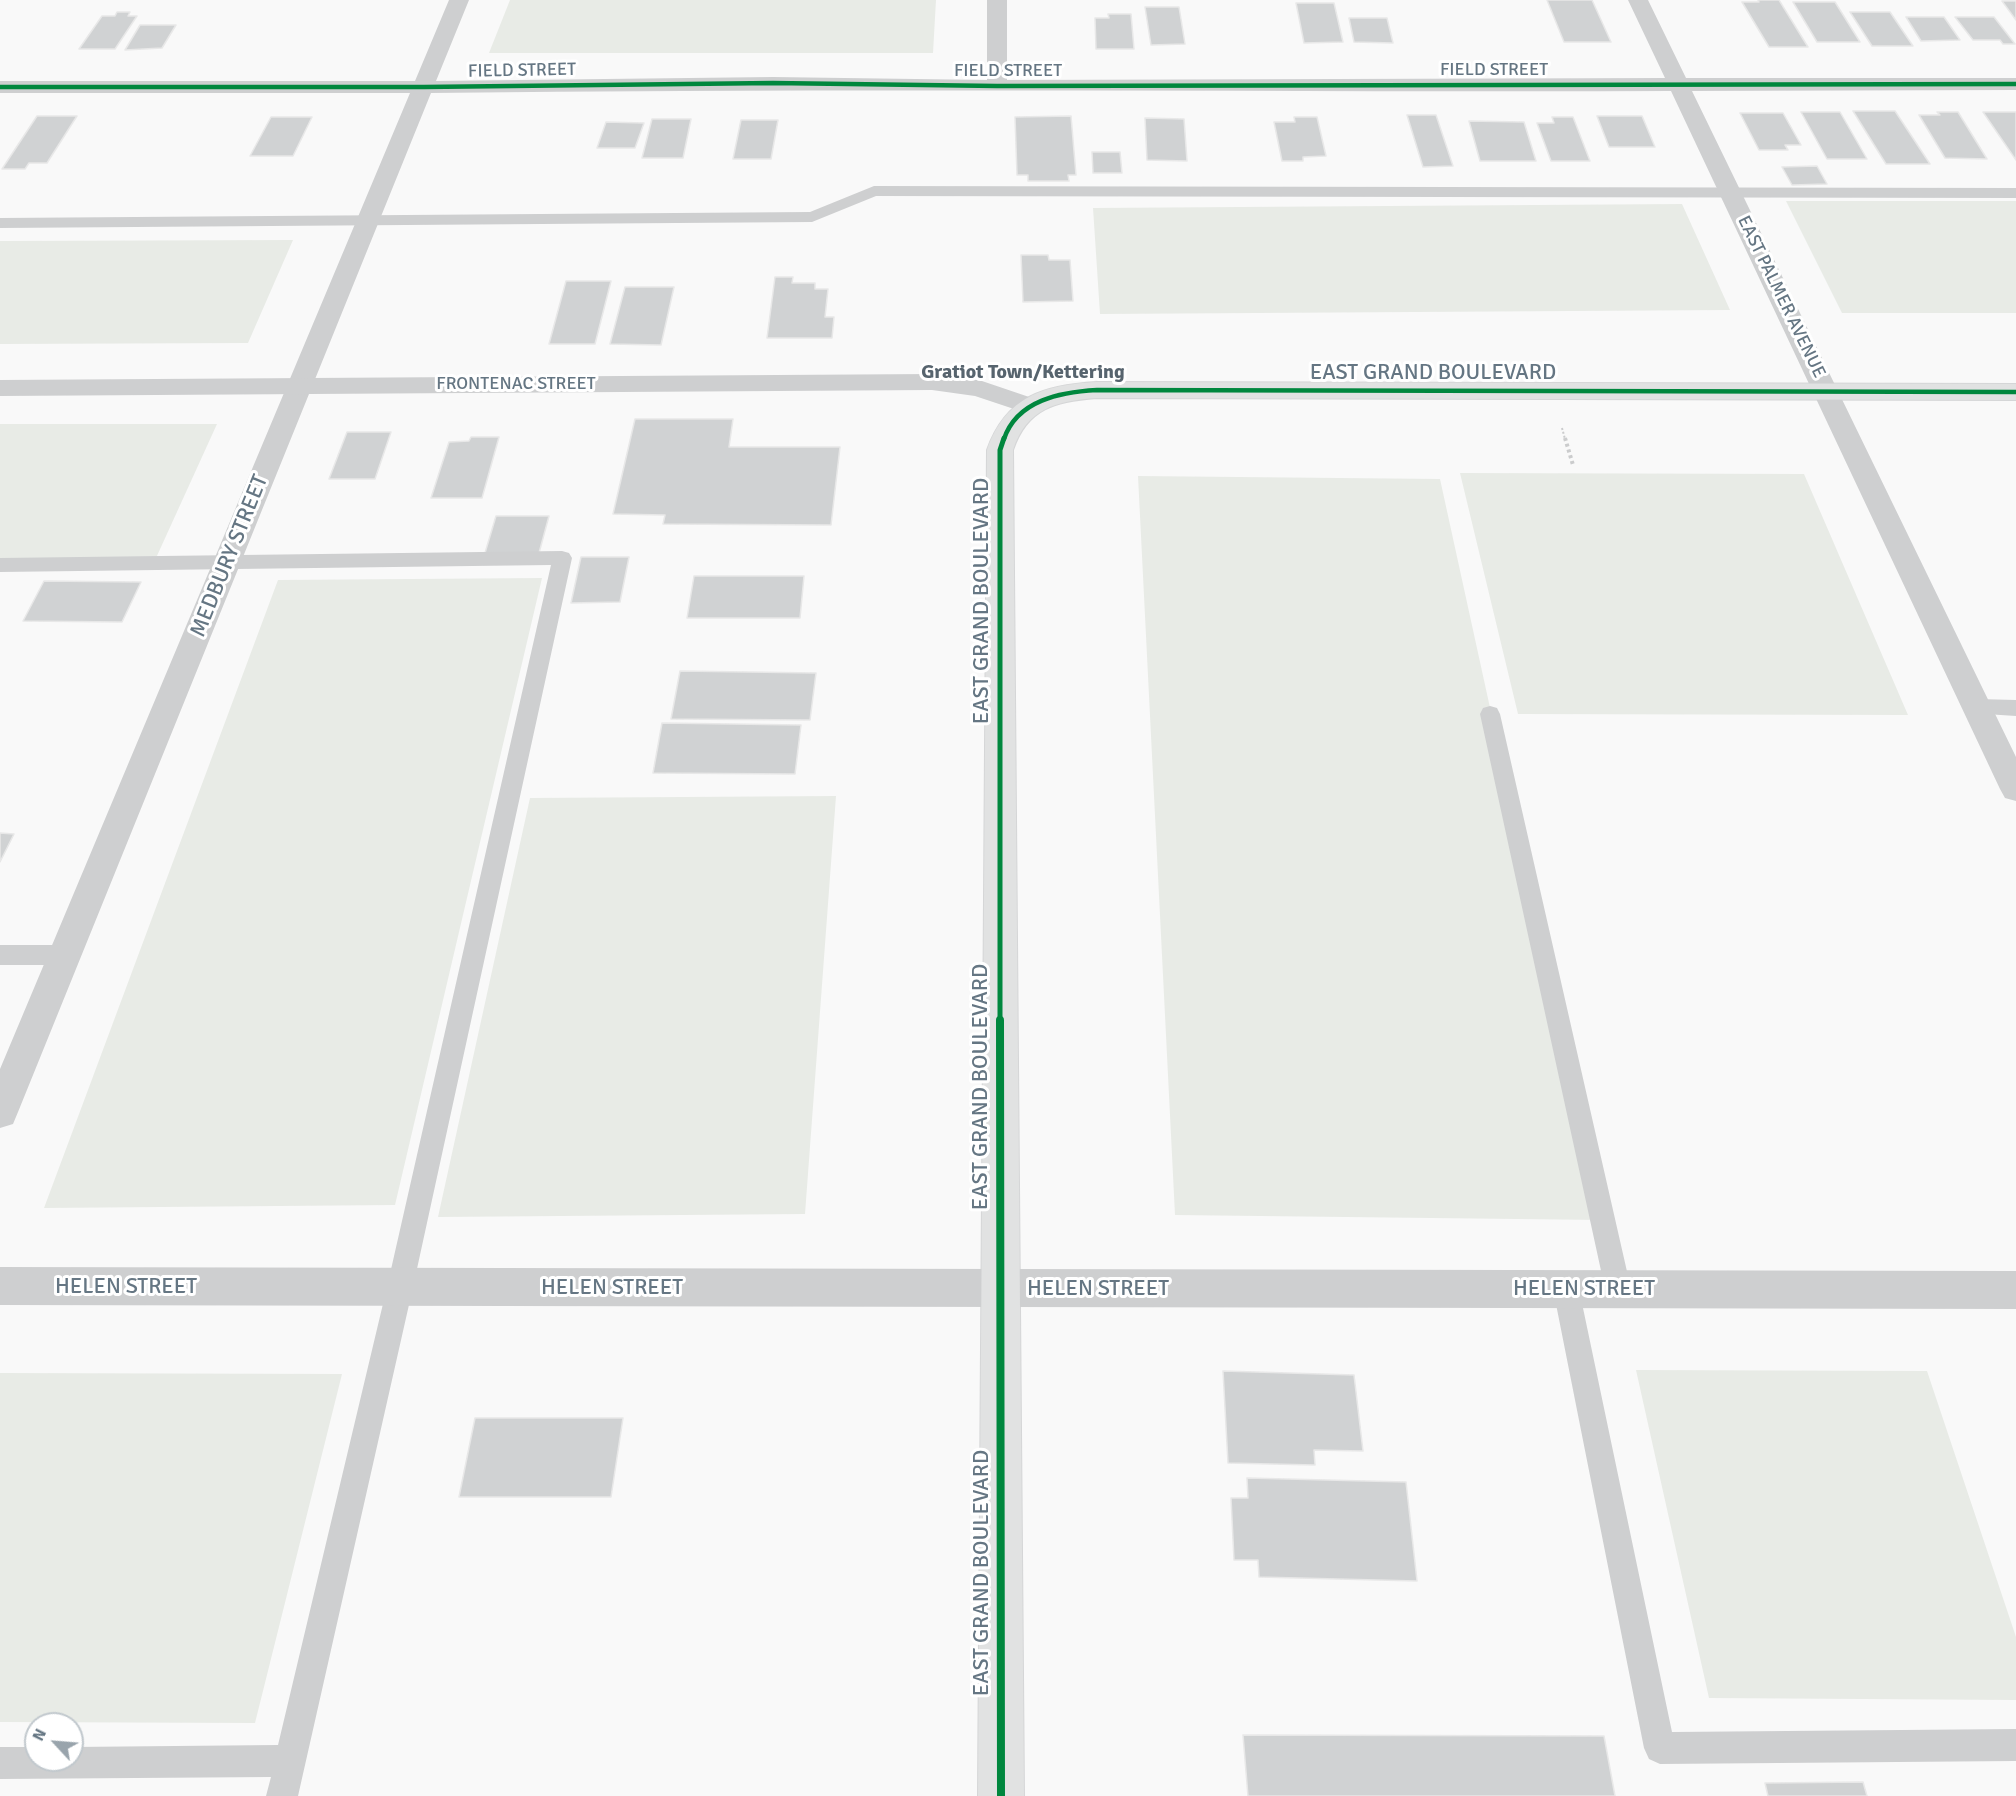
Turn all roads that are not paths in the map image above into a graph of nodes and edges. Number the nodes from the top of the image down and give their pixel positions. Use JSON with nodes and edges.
{"nodes":[{"id":1,"x":459,"y":0,"type":"edge"},
{"id":2,"x":997,"y":0,"type":"edge"},
{"id":3,"x":1638,"y":0,"type":"edge"},
{"id":4,"x":2016,"y":84,"type":"edge"},
{"id":5,"x":1679,"y":85,"type":"junction"},
{"id":6,"x":997,"y":86,"type":"junction"},
{"id":7,"x":0,"y":87,"type":"edge"},
{"id":8,"x":424,"y":87,"type":"junction"},
{"id":9,"x":1730,"y":191,"type":"junction"},
{"id":10,"x":2016,"y":193,"type":"edge"},
{"id":11,"x":369,"y":222,"type":"junction"},
{"id":12,"x":0,"y":223,"type":"edge"},
{"id":13,"x":302,"y":385,"type":"junction"},
{"id":14,"x":0,"y":388,"type":"edge"},
{"id":15,"x":1826,"y":392,"type":"junction"},
{"id":16,"x":2016,"y":392,"type":"edge"},
{"id":17,"x":1029,"y":406,"type":"junction"},
{"id":18,"x":228,"y":562,"type":"junction"},
{"id":19,"x":0,"y":565,"type":"edge"},
{"id":20,"x":1977,"y":707,"type":"junction"},
{"id":21,"x":2016,"y":708,"type":"edge"},
{"id":22,"x":1490,"y":714,"type":"dead end"},
{"id":23,"x":2016,"y":789,"type":"edge"},
{"id":24,"x":0,"y":955,"type":"edge"},
{"id":25,"x":65,"y":955,"type":"junction"},
{"id":26,"x":0,"y":1112,"type":"edge"},
{"id":27,"x":0,"y":1287,"type":"edge"},
{"id":28,"x":400,"y":1287,"type":"junction"},
{"id":29,"x":999,"y":1288,"type":"junction"},
{"id":30,"x":1618,"y":1289,"type":"junction"},
{"id":31,"x":1566,"y":1290,"type":"junction"},
{"id":32,"x":2016,"y":1290,"type":"edge"},
{"id":33,"x":2016,"y":1745,"type":"edge"},
{"id":34,"x":290,"y":1761,"type":"junction"},
{"id":35,"x":0,"y":1763,"type":"edge"},
{"id":36,"x":282,"y":1796,"type":"edge"},
{"id":37,"x":1001,"y":1796,"type":"edge"}],
"edges":[{"from":1,"to":8,"type":"street","name":"MEDBURY STREET"},
{"from":2,"to":6,"type":"street"},
{"from":3,"to":5,"type":"street","name":"EAST PALMER AVENUE"},
{"from":4,"to":5,"type":"street","name":"FIELD STREET"},
{"from":5,"to":6,"type":"street","name":"FIELD STREET"},
{"from":5,"to":9,"type":"street","name":"EAST PALMER AVENUE"},
{"from":6,"to":8,"type":"street","name":"FIELD STREET"},
{"from":7,"to":8,"type":"street","name":"FIELD STREET"},
{"from":8,"to":11,"type":"street","name":"MEDBURY STREET"},
{"from":9,"to":10,"type":"lane"},
{"from":9,"to":11,"type":"lane"},
{"from":9,"to":15,"type":"street","name":"EAST PALMER AVENUE"},
{"from":11,"to":12,"type":"lane"},
{"from":11,"to":13,"type":"street","name":"MEDBURY STREET"},
{"from":13,"to":14,"type":"street","name":"FRONTENAC STREET"},
{"from":13,"to":17,"type":"street","name":"FRONTENAC STREET"},
{"from":13,"to":18,"type":"street","name":"MEDBURY STREET"},
{"from":15,"to":16,"type":"main road","name":"EAST GRAND BOULEVARD"},
{"from":15,"to":17,"type":"main road","name":"EAST GRAND BOULEVARD"},
{"from":15,"to":20,"type":"street","name":"EAST PALMER AVENUE"},
{"from":17,"to":29,"type":"main road","name":"EAST GRAND BOULEVARD"},
{"from":18,"to":19,"type":"lane"},
{"from":18,"to":25,"type":"street","name":"MEDBURY STREET"},
{"from":18,"to":28,"type":"lane"},
{"from":20,"to":21,"type":"lane"},
{"from":20,"to":23,"type":"street","name":"EAST PALMER AVENUE"},
{"from":22,"to":30,"type":"lane"},
{"from":24,"to":25,"type":"lane"},
{"from":25,"to":26,"type":"street","name":"MEDBURY STREET"},
{"from":27,"to":28,"type":"street","name":"HELEN STREET"},
{"from":28,"to":29,"type":"street","name":"HELEN STREET"},
{"from":28,"to":34,"type":"lane"},
{"from":29,"to":31,"type":"street","name":"HELEN STREET"},
{"from":29,"to":37,"type":"main road","name":"EAST GRAND BOULEVARD"},
{"from":30,"to":31,"type":"street","name":"HELEN STREET"},
{"from":30,"to":32,"type":"street","name":"HELEN STREET"},
{"from":31,"to":33,"type":"lane"},
{"from":34,"to":35,"type":"lane"},
{"from":34,"to":36,"type":"lane"}]}
